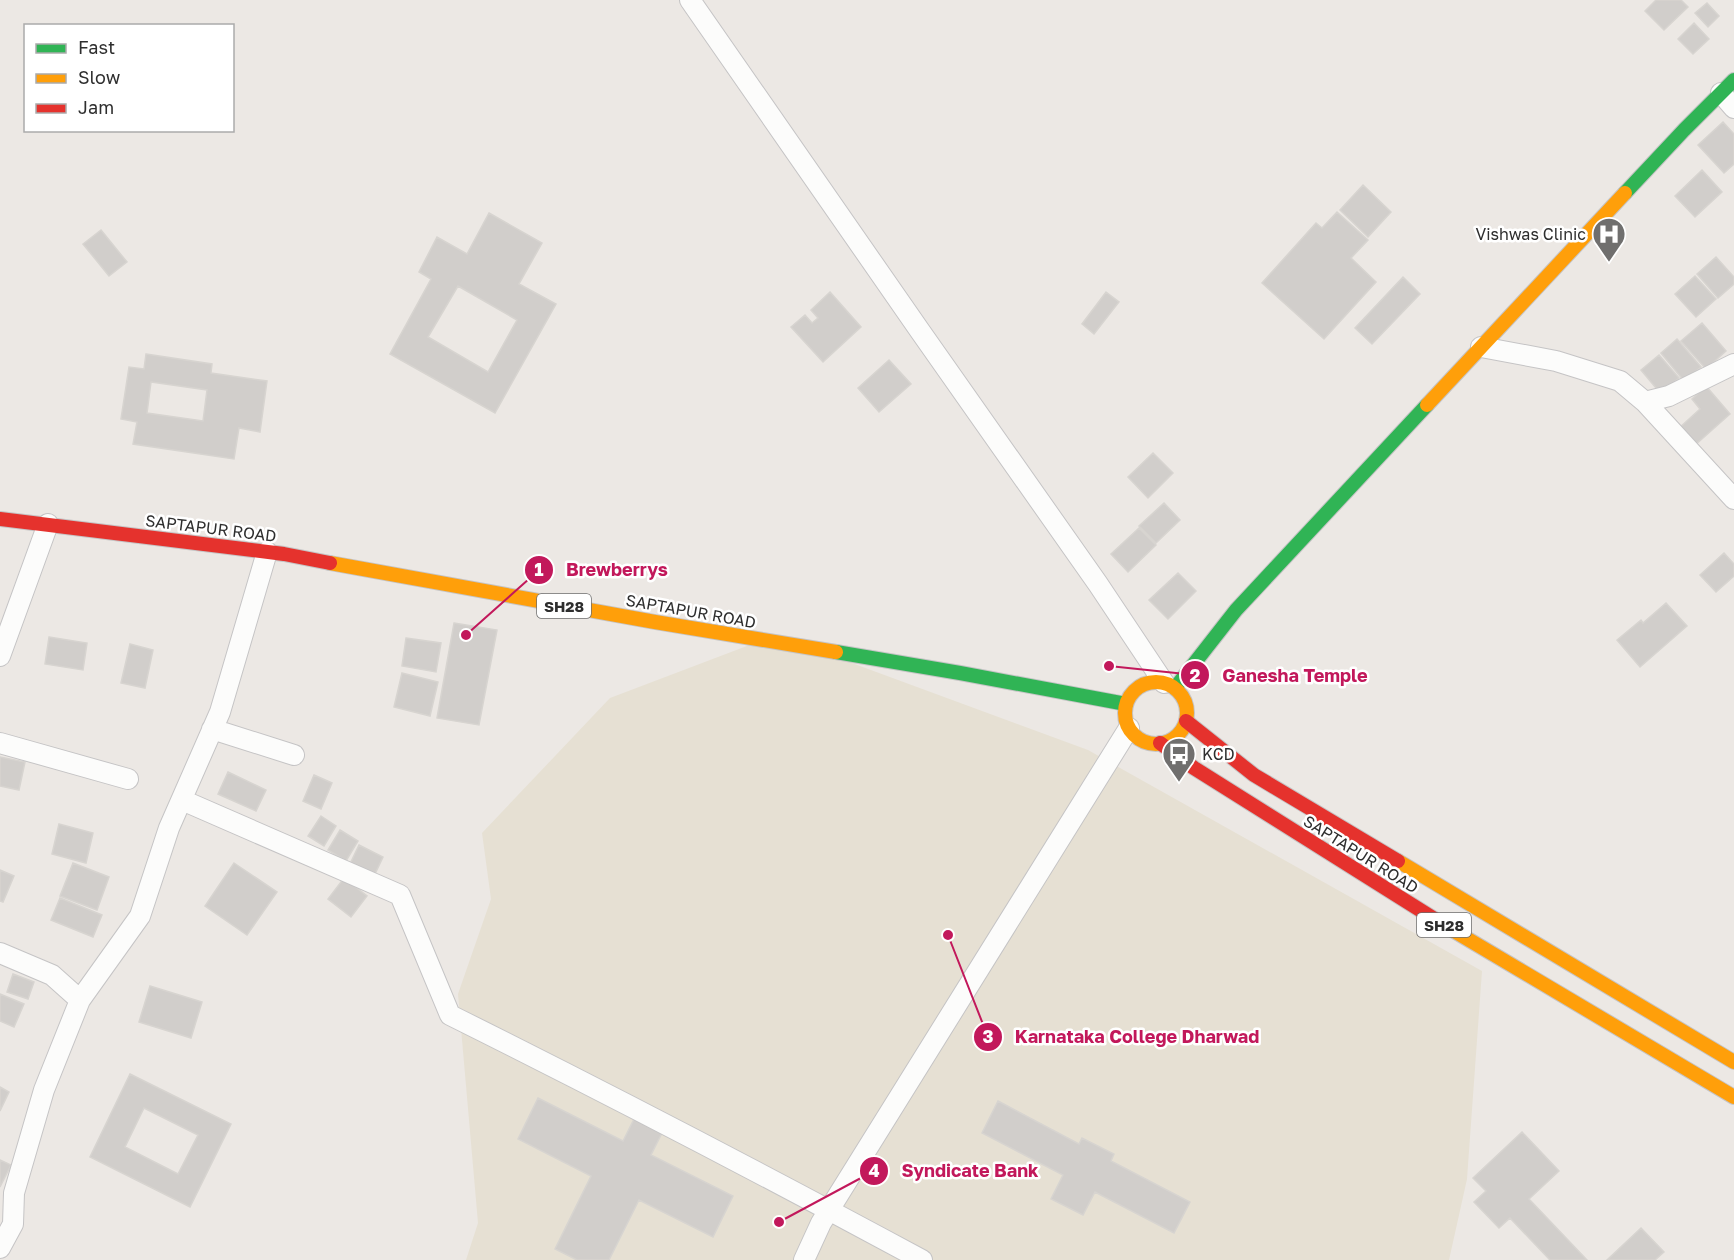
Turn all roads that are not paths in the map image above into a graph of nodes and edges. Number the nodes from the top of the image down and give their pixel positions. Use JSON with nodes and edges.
{"nodes":[{"id":1,"x":690,"y":0,"type":"edge"},
{"id":2,"x":1727,"y":86,"type":"edge"},
{"id":3,"x":1734,"y":108,"type":"edge"},
{"id":4,"x":1480,"y":347,"type":"junction"},
{"id":5,"x":1734,"y":364,"type":"edge"},
{"id":6,"x":1645,"y":402,"type":"junction"},
{"id":7,"x":1734,"y":499,"type":"edge"},
{"id":8,"x":0,"y":519,"type":"edge"},
{"id":9,"x":48,"y":524,"type":"junction"},
{"id":10,"x":267,"y":552,"type":"junction"},
{"id":11,"x":0,"y":656,"type":"edge"},
{"id":12,"x":1170,"y":686,"type":"junction"},
{"id":13,"x":1126,"y":704,"type":"junction"},
{"id":14,"x":1186,"y":721,"type":"junction"},
{"id":15,"x":1129,"y":728,"type":"junction"},
{"id":16,"x":212,"y":729,"type":"junction"},
{"id":17,"x":0,"y":743,"type":"edge"},
{"id":18,"x":1160,"y":743,"type":"junction"},
{"id":19,"x":294,"y":755,"type":"dead end"},
{"id":20,"x":128,"y":779,"type":"dead end"},
{"id":21,"x":182,"y":800,"type":"junction"},
{"id":22,"x":0,"y":953,"type":"edge"},
{"id":23,"x":80,"y":1000,"type":"junction"},
{"id":24,"x":1734,"y":1062,"type":"edge"},
{"id":25,"x":1734,"y":1097,"type":"edge"},
{"id":26,"x":829,"y":1210,"type":"junction"},
{"id":27,"x":6,"y":1221,"type":"edge"},
{"id":28,"x":0,"y":1248,"type":"edge"},
{"id":29,"x":804,"y":1260,"type":"edge"},
{"id":30,"x":922,"y":1260,"type":"edge"}],
"edges":[{"from":1,"to":12,"type":"street"},
{"from":2,"to":3,"type":"street"},
{"from":2,"to":4,"type":"main road"},
{"from":4,"to":6,"type":"street"},
{"from":4,"to":12,"type":"main road"},
{"from":5,"to":6,"type":"street"},
{"from":6,"to":7,"type":"street"},
{"from":8,"to":9,"type":"main road","name":"SAPTAPUR ROAD","number":"SH28"},
{"from":9,"to":10,"type":"main road","name":"SAPTAPUR ROAD","number":"SH28"},
{"from":9,"to":11,"type":"street"},
{"from":10,"to":13,"type":"main road","name":"SAPTAPUR ROAD","number":"SH28"},
{"from":10,"to":16,"type":"street"},
{"from":12,"to":13,"type":"main road"},
{"from":12,"to":14,"type":"main road"},
{"from":13,"to":15,"type":"main road"},
{"from":14,"to":18,"type":"main road"},
{"from":14,"to":24,"type":"main road","name":"SAPTAPUR ROAD","number":"SH28"},
{"from":15,"to":18,"type":"main road"},
{"from":15,"to":26,"type":"street"},
{"from":16,"to":19,"type":"street"},
{"from":16,"to":21,"type":"street"},
{"from":17,"to":20,"type":"street"},
{"from":18,"to":25,"type":"main road","name":"SAPTAPUR ROAD","number":"SH28"},
{"from":21,"to":23,"type":"street"},
{"from":21,"to":26,"type":"street"},
{"from":22,"to":23,"type":"street"},
{"from":23,"to":27,"type":"street"},
{"from":26,"to":29,"type":"street"},
{"from":26,"to":30,"type":"street"},
{"from":27,"to":28,"type":"street"}]}
